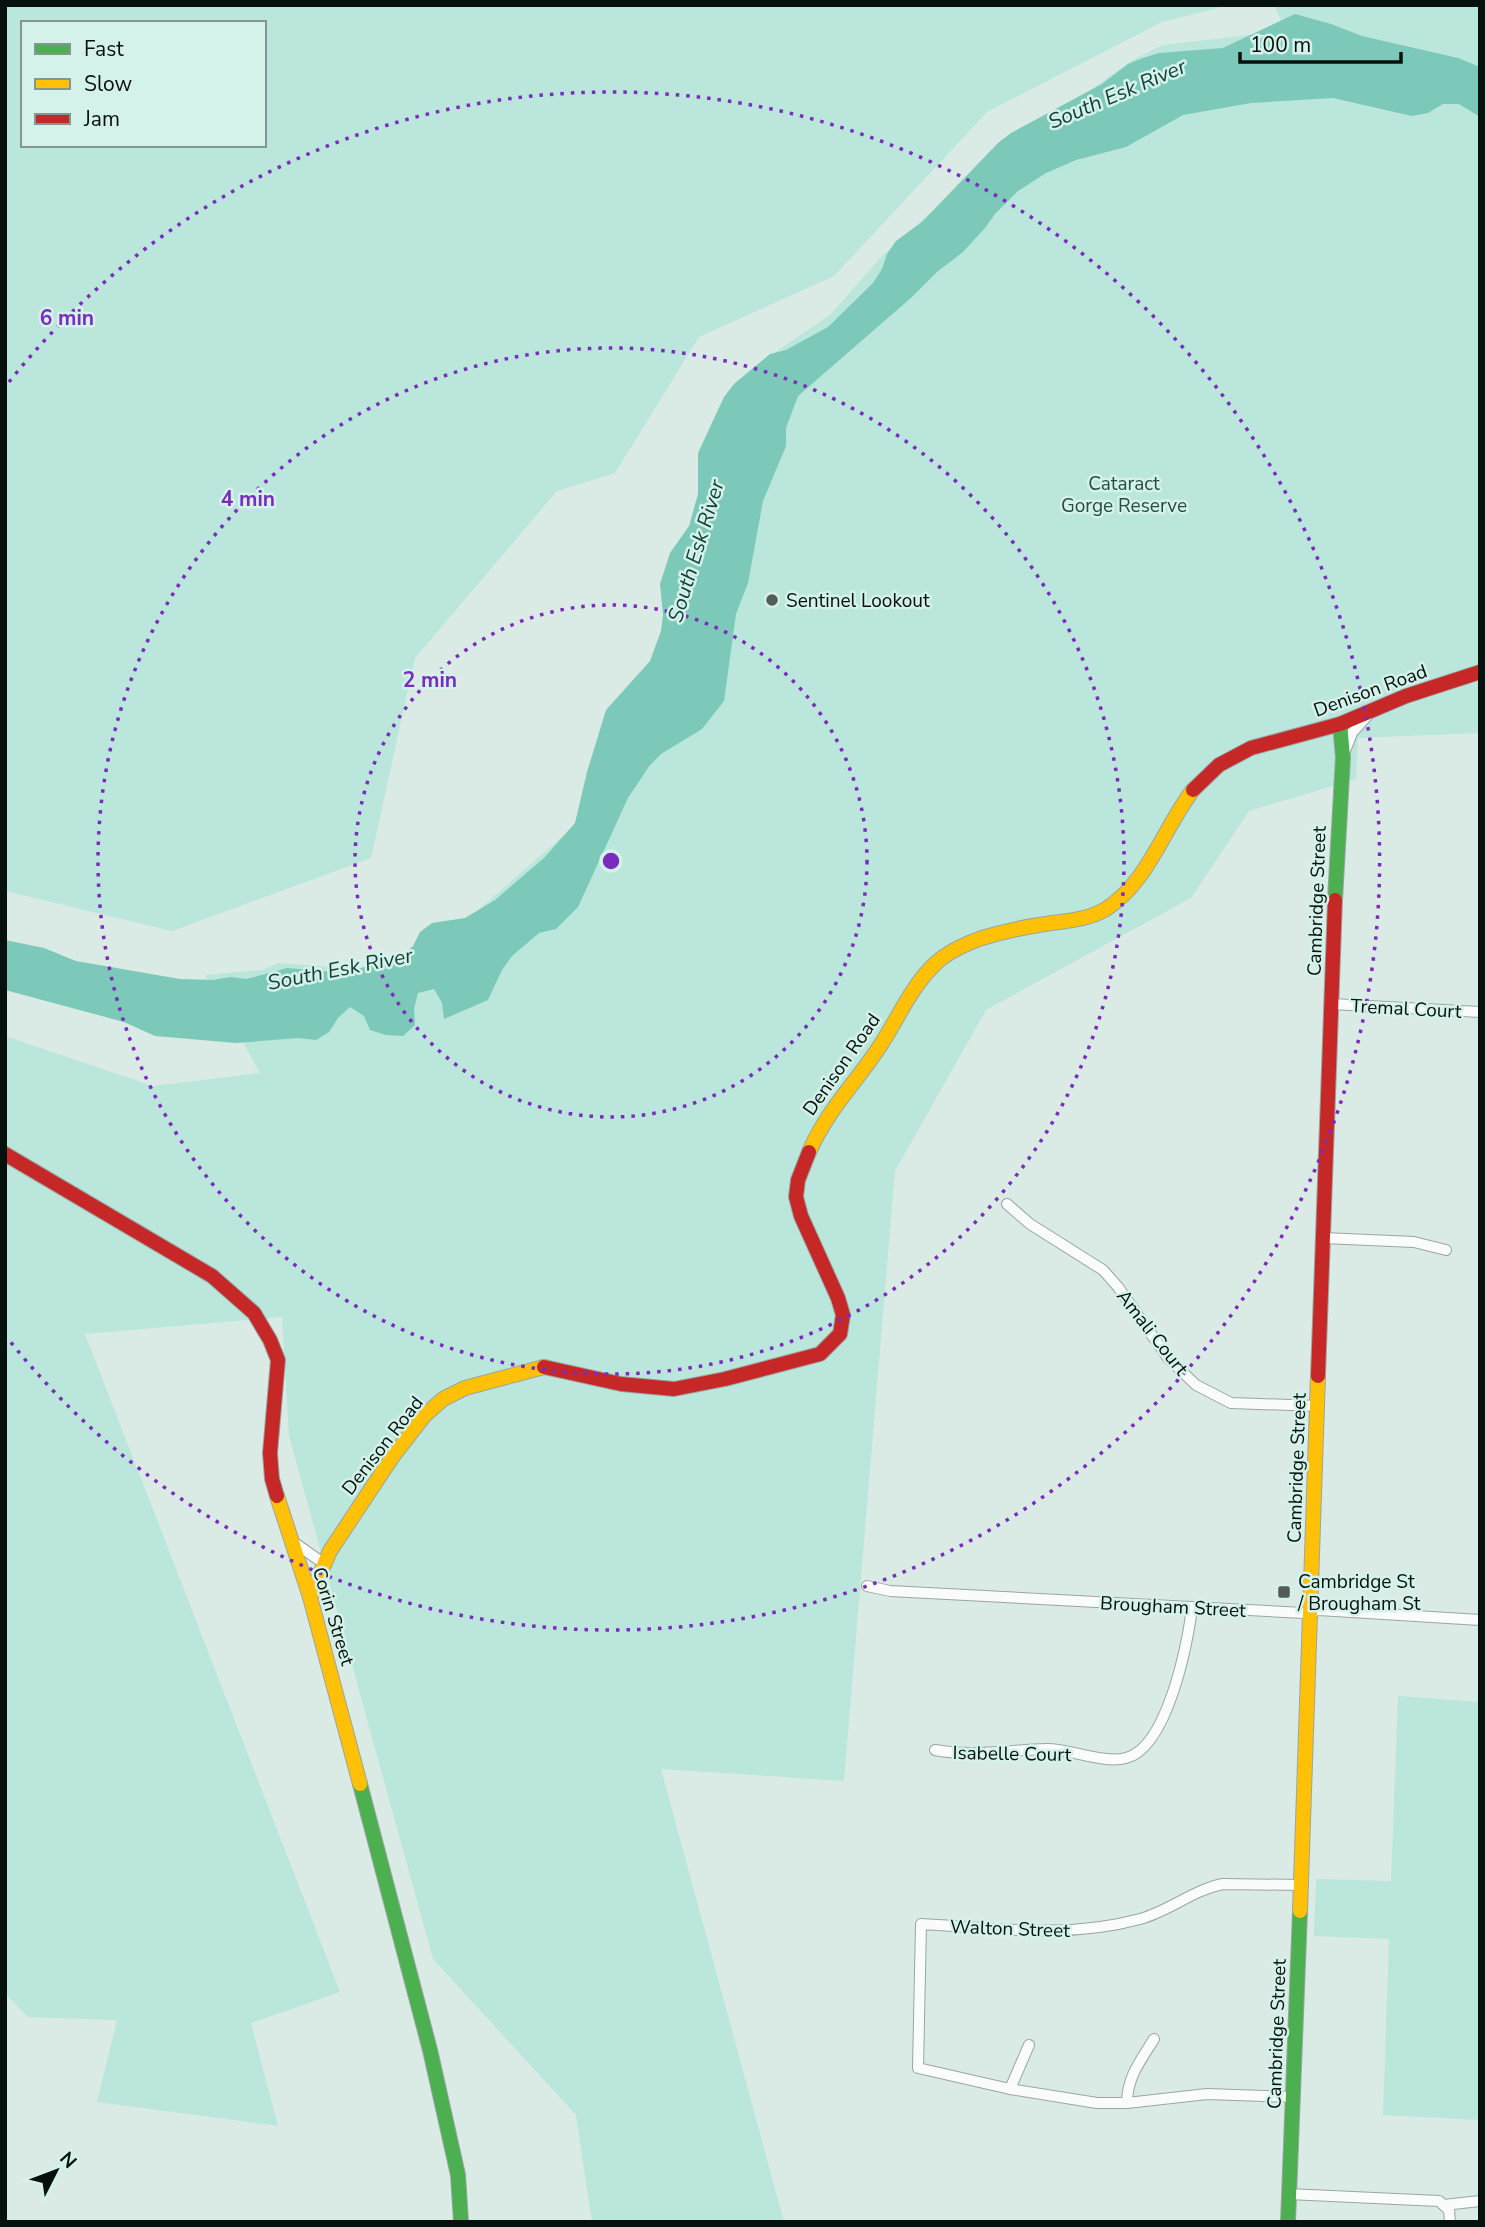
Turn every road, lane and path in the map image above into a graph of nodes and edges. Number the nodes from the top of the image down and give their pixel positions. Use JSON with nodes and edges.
{"nodes":[{"id":1,"x":1480,"y":672,"type":"edge"},
{"id":2,"x":1372,"y":710,"type":"junction"},
{"id":3,"x":1340,"y":724,"type":"junction"},
{"id":4,"x":1343,"y":757,"type":"junction"},
{"id":5,"x":1332,"y":1004,"type":"junction"},
{"id":6,"x":1480,"y":1012,"type":"edge"},
{"id":7,"x":5,"y":1154,"type":"edge"},
{"id":8,"x":1007,"y":1205,"type":"dead end"},
{"id":9,"x":1323,"y":1238,"type":"junction"},
{"id":10,"x":1446,"y":1250,"type":"dead end"},
{"id":11,"x":1318,"y":1406,"type":"junction"},
{"id":12,"x":291,"y":1540,"type":"junction"},
{"id":13,"x":323,"y":1563,"type":"junction"},
{"id":14,"x":867,"y":1586,"type":"dead end"},
{"id":15,"x":310,"y":1597,"type":"junction"},
{"id":16,"x":1192,"y":1607,"type":"junction"},
{"id":17,"x":1311,"y":1611,"type":"junction"},
{"id":18,"x":1480,"y":1620,"type":"edge"},
{"id":19,"x":935,"y":1750,"type":"dead end"},
{"id":20,"x":1300,"y":1885,"type":"junction"},
{"id":21,"x":1154,"y":2039,"type":"dead end"},
{"id":22,"x":1029,"y":2045,"type":"dead end"},
{"id":23,"x":1010,"y":2089,"type":"junction"},
{"id":24,"x":1293,"y":2096,"type":"junction"},
{"id":25,"x":1126,"y":2103,"type":"junction"},
{"id":26,"x":1289,"y":2194,"type":"junction"},
{"id":27,"x":1480,"y":2201,"type":"edge"},
{"id":28,"x":1444,"y":2204,"type":"junction"},
{"id":29,"x":461,"y":2222,"type":"edge"},
{"id":30,"x":1288,"y":2222,"type":"edge"},
{"id":31,"x":1450,"y":2222,"type":"edge"}],
"edges":[{"from":1,"to":2,"type":"street","name":"Denison Road"},
{"from":2,"to":3,"type":"street","name":"Denison Road"},
{"from":2,"to":4,"type":"street","name":"Cambridge Street"},
{"from":3,"to":4,"type":"street","name":"Cambridge Street"},
{"from":3,"to":13,"type":"street","name":"Denison Road"},
{"from":4,"to":5,"type":"street","name":"Cambridge Street"},
{"from":5,"to":6,"type":"street","name":"Tremal Court"},
{"from":5,"to":9,"type":"street","name":"Cambridge Street"},
{"from":7,"to":12,"type":"street","name":"Corin Street"},
{"from":8,"to":11,"type":"street","name":"Amali Court"},
{"from":9,"to":10,"type":"street"},
{"from":9,"to":11,"type":"street","name":"Cambridge Street"},
{"from":11,"to":17,"type":"street","name":"Cambridge Street"},
{"from":12,"to":13,"type":"street"},
{"from":12,"to":15,"type":"street","name":"Corin Street"},
{"from":13,"to":15,"type":"street","name":"Denison Road"},
{"from":14,"to":16,"type":"street","name":"Brougham Street"},
{"from":15,"to":29,"type":"street","name":"Corin Street"},
{"from":16,"to":17,"type":"street","name":"Brougham Street"},
{"from":16,"to":19,"type":"street","name":"Isabelle Court"},
{"from":17,"to":18,"type":"street","name":"Brougham Street"},
{"from":17,"to":20,"type":"street","name":"Cambridge Street"},
{"from":20,"to":23,"type":"street","name":"Walton Street"},
{"from":20,"to":24,"type":"street","name":"Cambridge Street"},
{"from":21,"to":25,"type":"street"},
{"from":22,"to":23,"type":"street"},
{"from":23,"to":25,"type":"street"},
{"from":24,"to":25,"type":"street"},
{"from":24,"to":26,"type":"street","name":"Cambridge Street"},
{"from":26,"to":28,"type":"street"},
{"from":26,"to":30,"type":"street","name":"Cambridge Street"},
{"from":27,"to":28,"type":"street"},
{"from":28,"to":31,"type":"street"}]}
